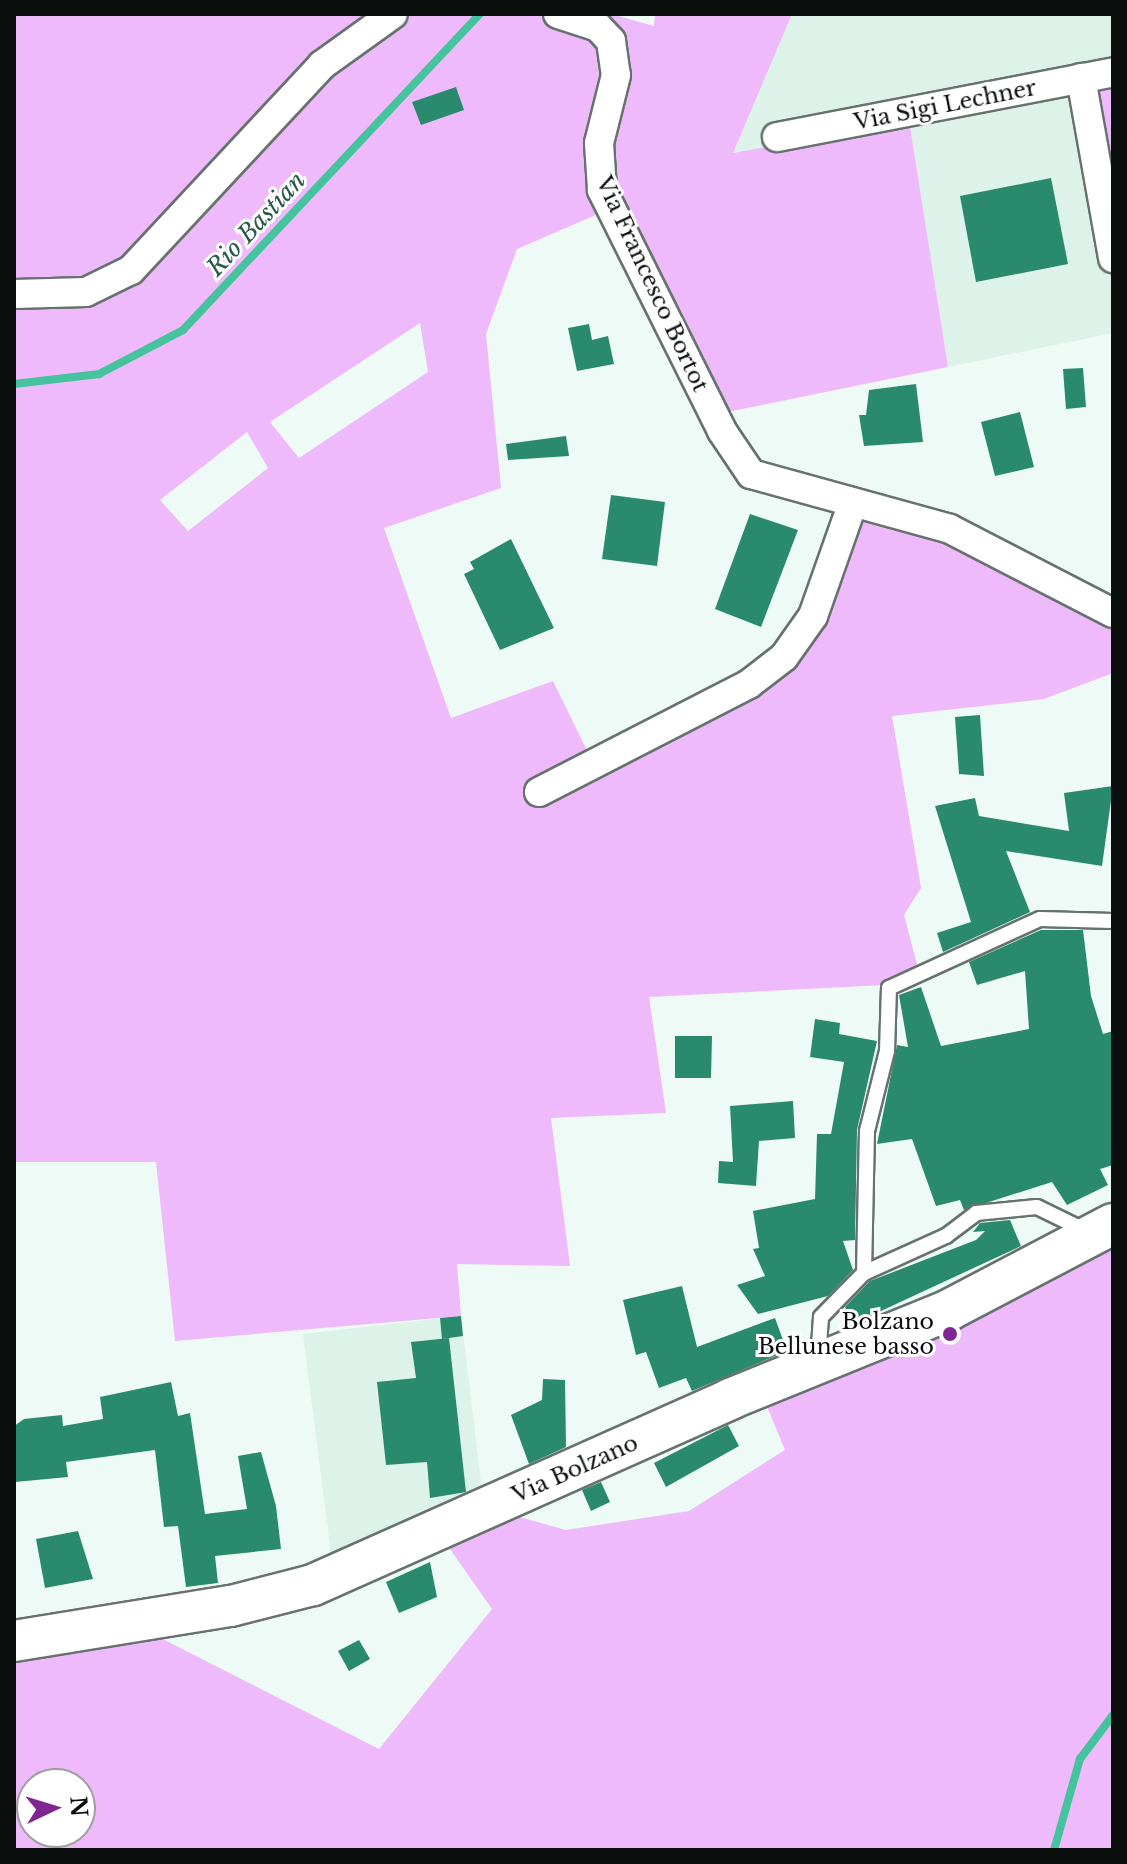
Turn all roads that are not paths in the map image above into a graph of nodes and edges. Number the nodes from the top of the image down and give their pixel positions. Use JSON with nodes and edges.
{"nodes":[{"id":1,"x":393,"y":14,"type":"edge"},
{"id":2,"x":558,"y":14,"type":"edge"},
{"id":3,"x":1113,"y":72,"type":"edge"},
{"id":4,"x":1081,"y":78,"type":"junction"},
{"id":5,"x":777,"y":137,"type":"dead end"},
{"id":6,"x":1113,"y":258,"type":"edge"},
{"id":7,"x":14,"y":294,"type":"edge"},
{"id":8,"x":852,"y":505,"type":"junction"},
{"id":9,"x":1113,"y":613,"type":"edge"},
{"id":10,"x":539,"y":792,"type":"dead end"},
{"id":11,"x":1113,"y":921,"type":"edge"},
{"id":12,"x":1103,"y":1230,"type":"edge"},
{"id":13,"x":864,"y":1273,"type":"junction"},
{"id":14,"x":818,"y":1363,"type":"junction"},
{"id":15,"x":14,"y":1641,"type":"edge"}],
"edges":[{"from":1,"to":7,"type":"street"},
{"from":2,"to":8,"type":"street","name":"Via Francesco Bortot"},
{"from":3,"to":4,"type":"street","name":"Via Sigi Lechner"},
{"from":4,"to":5,"type":"street","name":"Via Sigi Lechner"},
{"from":4,"to":6,"type":"street"},
{"from":8,"to":9,"type":"street","name":"Via Francesco Bortot"},
{"from":8,"to":10,"type":"street"},
{"from":11,"to":13,"type":"lane"},
{"from":12,"to":13,"type":"lane"},
{"from":12,"to":14,"type":"street","name":"Via Bolzano"},
{"from":13,"to":14,"type":"lane"},
{"from":14,"to":15,"type":"street","name":"Via Bolzano"}]}
